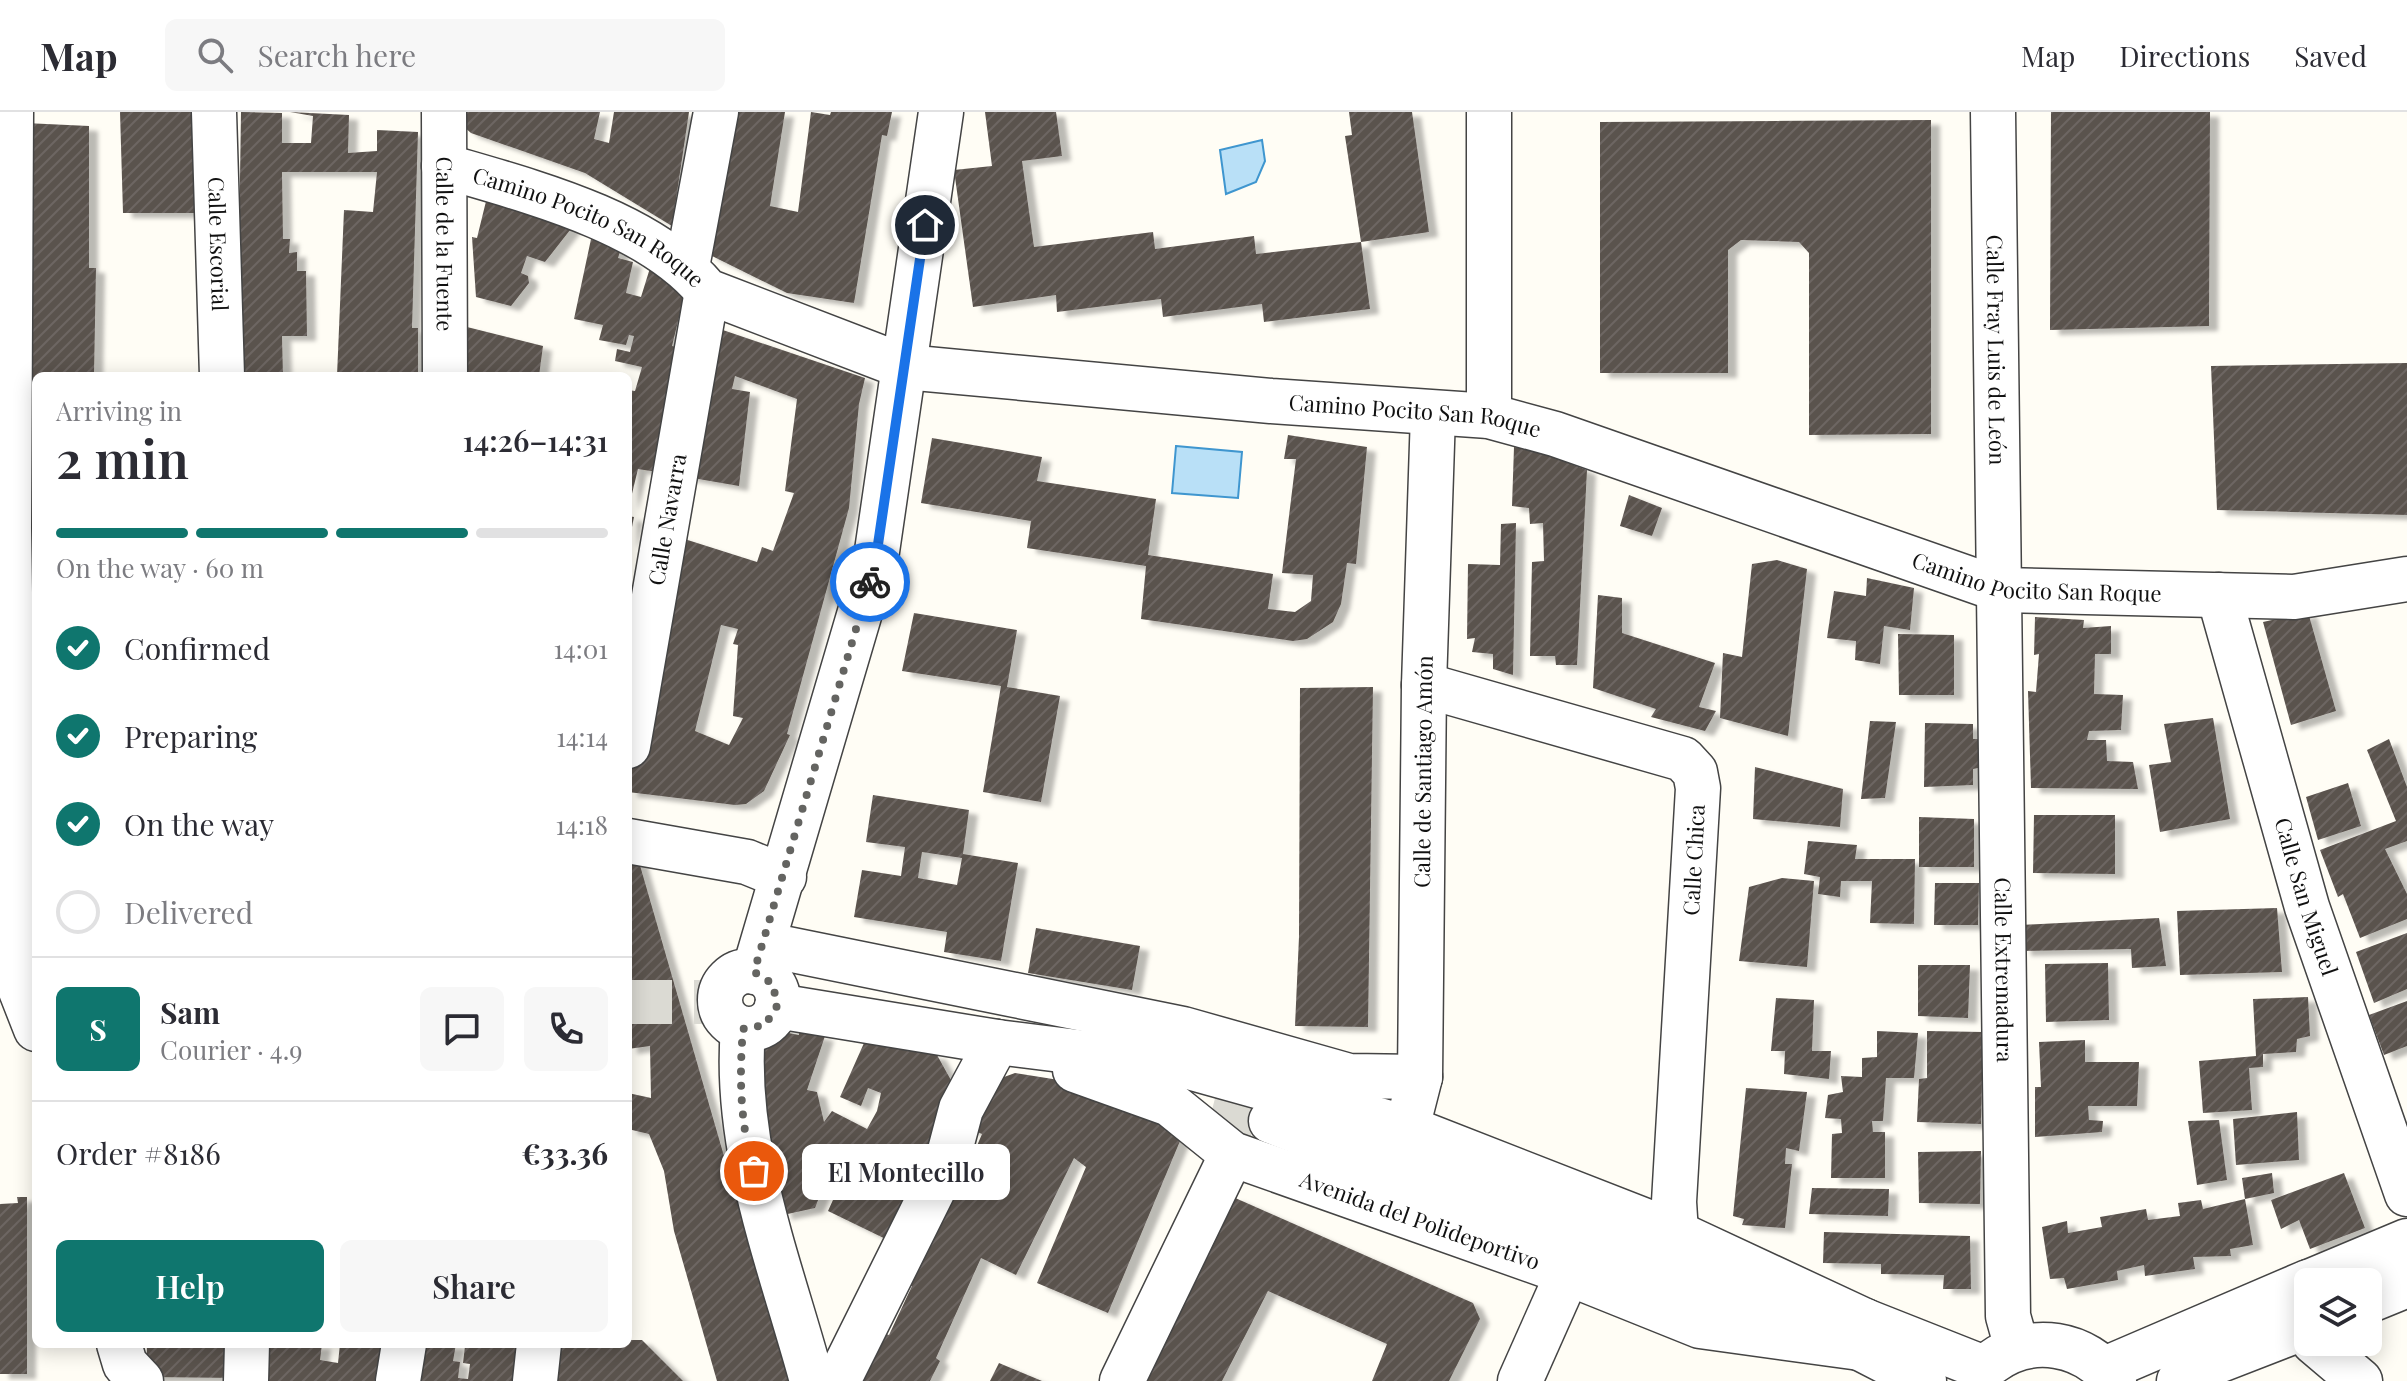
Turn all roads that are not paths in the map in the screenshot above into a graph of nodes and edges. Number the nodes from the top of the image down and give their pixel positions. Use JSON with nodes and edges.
{"nodes":[{"id":1,"x":11,"y":112,"type":"edge"},
{"id":2,"x":214,"y":112,"type":"edge"},
{"id":3,"x":444,"y":112,"type":"edge"},
{"id":4,"x":716,"y":112,"type":"edge"},
{"id":5,"x":941,"y":112,"type":"edge"},
{"id":6,"x":1489,"y":112,"type":"edge"},
{"id":7,"x":1993,"y":112,"type":"edge"},
{"id":8,"x":444,"y":166,"type":"junction"},
{"id":9,"x":697,"y":279,"type":"junction"},
{"id":10,"x":905,"y":367,"type":"junction"},
{"id":11,"x":222,"y":372,"type":"edge"},
{"id":12,"x":445,"y":372,"type":"edge"},
{"id":13,"x":1433,"y":414,"type":"junction"},
{"id":14,"x":1489,"y":416,"type":"junction"},
{"id":15,"x":15,"y":528,"type":"edge"},
{"id":16,"x":2407,"y":579,"type":"edge"},
{"id":17,"x":2001,"y":590,"type":"junction"},
{"id":18,"x":2219,"y":595,"type":"junction"},
{"id":19,"x":1424,"y":685,"type":"junction"},
{"id":20,"x":632,"y":719,"type":"edge"},
{"id":21,"x":632,"y":842,"type":"edge"},
{"id":22,"x":784,"y":877,"type":"junction"},
{"id":23,"x":17,"y":978,"type":"edge"},
{"id":24,"x":759,"y":988,"type":"junction"},
{"id":25,"x":32,"y":1018,"type":"edge"},
{"id":26,"x":997,"y":1042,"type":"junction"},
{"id":27,"x":1420,"y":1077,"type":"junction"},
{"id":28,"x":1271,"y":1121,"type":"tunnel mouth"},
{"id":29,"x":1407,"y":1128,"type":"junction"},
{"id":30,"x":1232,"y":1154,"type":"junction"},
{"id":31,"x":2407,"y":1194,"type":"edge"},
{"id":32,"x":1676,"y":1233,"type":"junction"},
{"id":33,"x":2407,"y":1241,"type":"edge"},
{"id":34,"x":2342,"y":1268,"type":"edge"},
{"id":35,"x":1568,"y":1273,"type":"junction"},
{"id":36,"x":2407,"y":1285,"type":"edge"},
{"id":37,"x":2294,"y":1289,"type":"edge"},
{"id":38,"x":2382,"y":1295,"type":"edge"},
{"id":39,"x":1862,"y":1335,"type":"junction"},
{"id":40,"x":2294,"y":1338,"type":"edge"},
{"id":41,"x":120,"y":1348,"type":"edge"},
{"id":42,"x":247,"y":1348,"type":"edge"},
{"id":43,"x":403,"y":1348,"type":"edge"},
{"id":44,"x":539,"y":1348,"type":"edge"},
{"id":45,"x":2332,"y":1356,"type":"edge"},
{"id":46,"x":1991,"y":1366,"type":"edge"},
{"id":47,"x":2109,"y":1375,"type":"edge"},
{"id":48,"x":141,"y":1381,"type":"edge"},
{"id":49,"x":246,"y":1381,"type":"edge"},
{"id":50,"x":398,"y":1381,"type":"edge"},
{"id":51,"x":535,"y":1381,"type":"edge"},
{"id":52,"x":812,"y":1381,"type":"edge"},
{"id":53,"x":838,"y":1381,"type":"edge"},
{"id":54,"x":1122,"y":1381,"type":"edge"},
{"id":55,"x":1520,"y":1381,"type":"edge"},
{"id":56,"x":1924,"y":1381,"type":"edge"},
{"id":57,"x":2179,"y":1381,"type":"edge"},
{"id":58,"x":2360,"y":1381,"type":"edge"}],
"edges":[{"from":1,"to":15,"type":"street"},
{"from":2,"to":11,"type":"street","name":"Calle Escorial"},
{"from":3,"to":8,"type":"street","name":"Calle de la Fuente"},
{"from":4,"to":9,"type":"street","name":"Calle Navarra"},
{"from":5,"to":10,"type":"street"},
{"from":6,"to":14,"type":"street"},
{"from":7,"to":17,"type":"street","name":"Calle Fray Luis de León"},
{"from":8,"to":9,"type":"street","name":"Camino Pocito San Roque"},
{"from":8,"to":12,"type":"street","name":"Calle de la Fuente"},
{"from":9,"to":10,"type":"street","name":"Camino Pocito San Roque"},
{"from":9,"to":20,"type":"street","name":"Calle Navarra"},
{"from":10,"to":13,"type":"street","name":"Camino Pocito San Roque"},
{"from":10,"to":22,"type":"street"},
{"from":13,"to":14,"type":"street","name":"Camino Pocito San Roque"},
{"from":13,"to":19,"type":"street","name":"Calle de Santiago Amón"},
{"from":14,"to":17,"type":"street","name":"Camino Pocito San Roque"},
{"from":15,"to":23,"type":"street"},
{"from":16,"to":18,"type":"street","name":"Camino Pocito San Roque"},
{"from":17,"to":18,"type":"street","name":"Camino Pocito San Roque"},
{"from":17,"to":46,"type":"street","name":"Calle Extremadura"},
{"from":18,"to":31,"type":"street","name":"Calle San Miguel"},
{"from":19,"to":27,"type":"street","name":"Calle de Santiago Amón"},
{"from":19,"to":32,"type":"street","name":"Calle Chica"},
{"from":21,"to":22,"type":"street"},
{"from":22,"to":24,"type":"street"},
{"from":23,"to":25,"type":"street"},
{"from":24,"to":26,"type":"street","name":"Avenida del Polideportivo"},
{"from":24,"to":27,"type":"street"},
{"from":24,"to":52,"type":"street"},
{"from":26,"to":29,"type":"street","name":"Avenida del Polideportivo"},
{"from":26,"to":30,"type":"street","name":"Avenida del Polideportivo"},
{"from":26,"to":53,"type":"street"},
{"from":27,"to":29,"type":"street","name":"Calle de Santiago Amón"},
{"from":28,"to":39,"type":"street","name":"Avenida del Polideportivo"},
{"from":29,"to":32,"type":"street","name":"Avenida del Polideportivo"},
{"from":30,"to":35,"type":"street","name":"Avenida del Polideportivo"},
{"from":30,"to":54,"type":"street"},
{"from":32,"to":39,"type":"street","name":"Avenida del Polideportivo"},
{"from":33,"to":34,"type":"street"},
{"from":35,"to":39,"type":"street","name":"Avenida del Polideportivo"},
{"from":35,"to":55,"type":"street"},
{"from":36,"to":38,"type":"street"},
{"from":37,"to":47,"type":"street"},
{"from":39,"to":46,"type":"street","name":"Avenida del Polideportivo"},
{"from":39,"to":56,"type":"street","name":"Avenida del Polideportivo"},
{"from":40,"to":57,"type":"street"},
{"from":41,"to":48,"type":"street"},
{"from":42,"to":49,"type":"street"},
{"from":43,"to":50,"type":"street"},
{"from":44,"to":51,"type":"street"},
{"from":45,"to":58,"type":"street"},
{"from":46,"to":47,"type":"street"}]}
